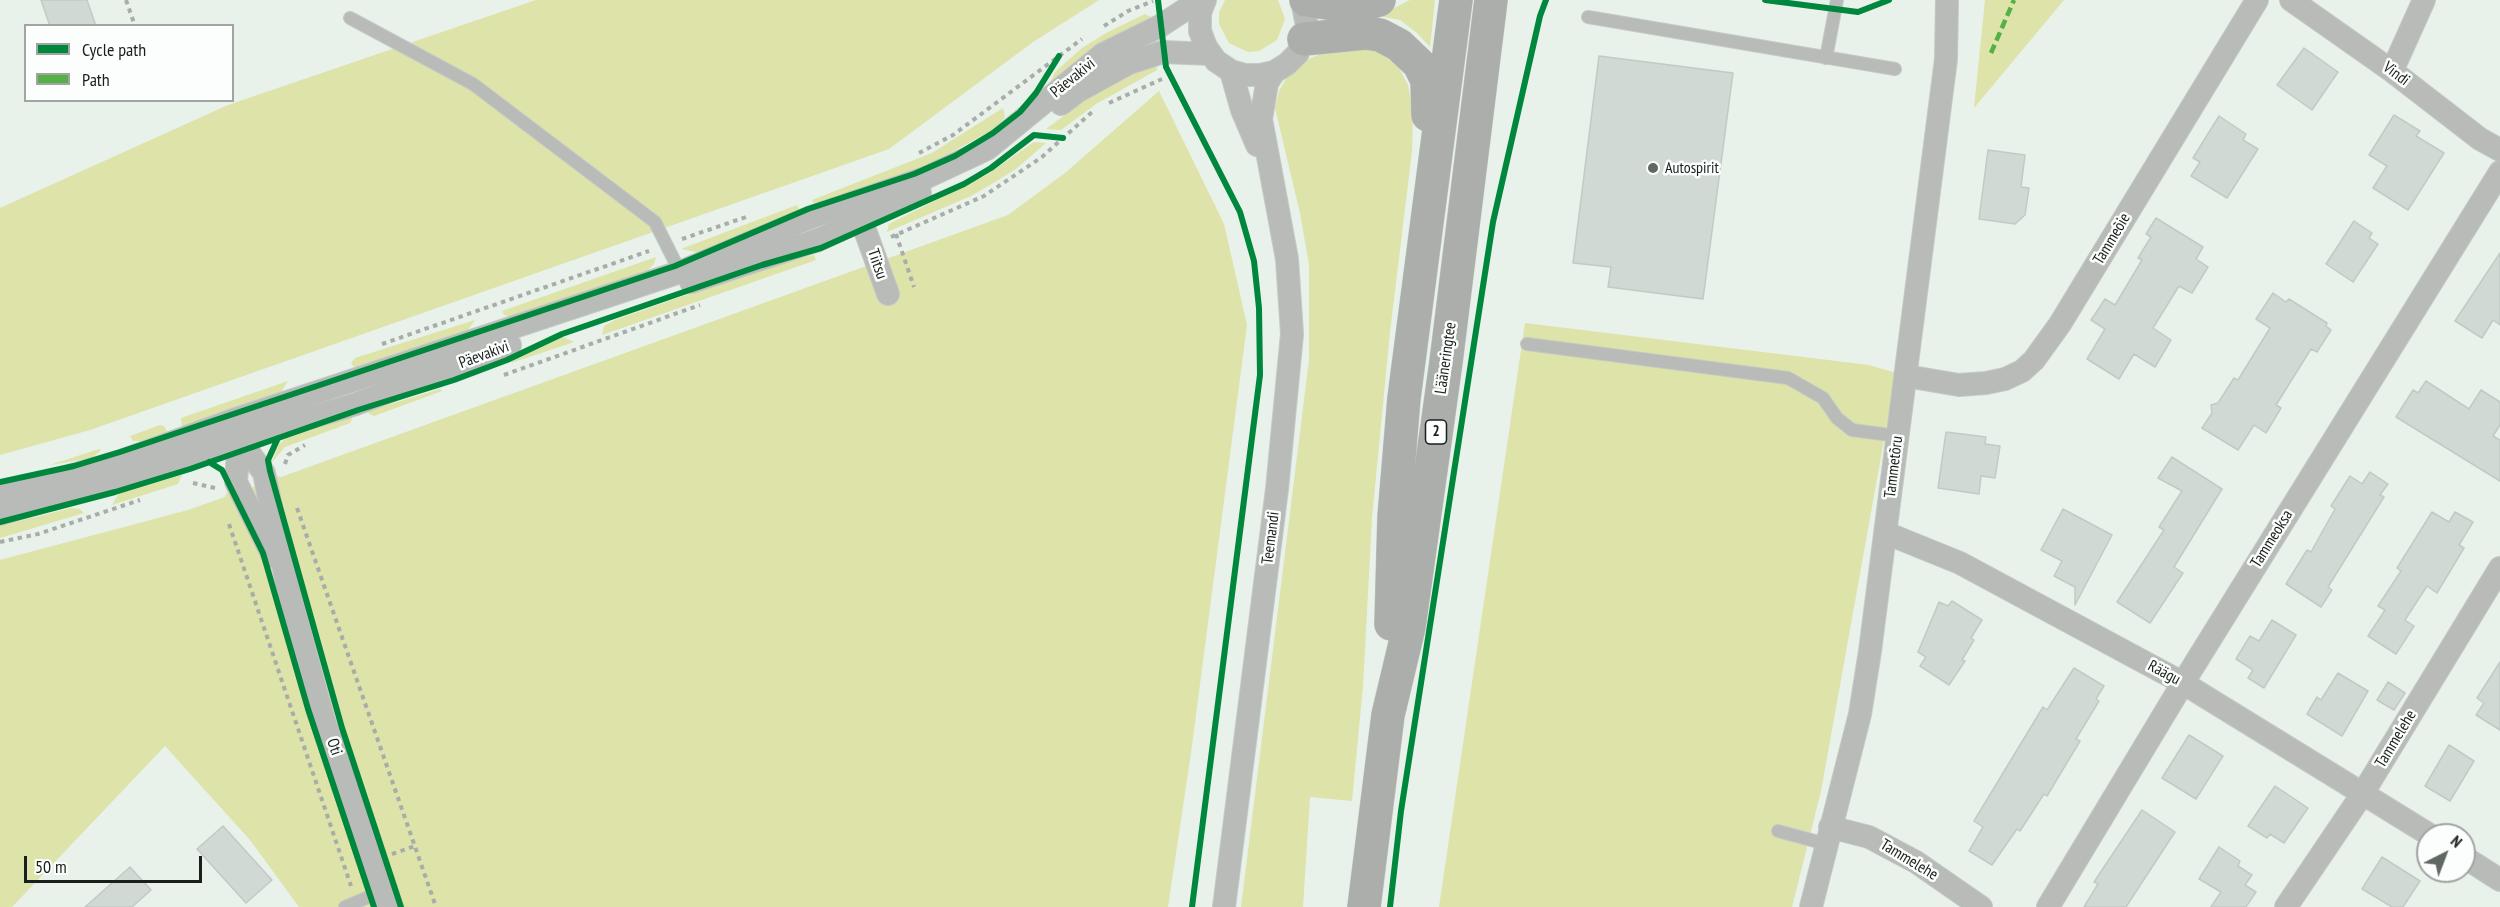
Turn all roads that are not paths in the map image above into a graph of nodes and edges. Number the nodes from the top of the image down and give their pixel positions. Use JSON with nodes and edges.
{"nodes":[{"id":1,"x":1203,"y":0,"type":"edge"},
{"id":2,"x":1304,"y":0,"type":"edge"},
{"id":3,"x":1379,"y":0,"type":"edge"},
{"id":4,"x":1456,"y":0,"type":"edge"},
{"id":5,"x":1491,"y":0,"type":"edge"},
{"id":6,"x":1507,"y":0,"type":"edge"},
{"id":7,"x":1837,"y":0,"type":"edge"},
{"id":8,"x":1932,"y":0,"type":"edge"},
{"id":9,"x":2257,"y":0,"type":"edge"},
{"id":10,"x":2291,"y":0,"type":"edge"},
{"id":11,"x":2424,"y":0,"type":"edge"},
{"id":12,"x":1948,"y":10,"type":"edge"},
{"id":13,"x":1588,"y":17,"type":"dead end"},
{"id":14,"x":350,"y":18,"type":"dead end"},
{"id":15,"x":1304,"y":39,"type":"junction"},
{"id":16,"x":1211,"y":54,"type":"junction"},
{"id":17,"x":1826,"y":58,"type":"junction"},
{"id":18,"x":1895,"y":69,"type":"dead end"},
{"id":19,"x":1231,"y":71,"type":"junction"},
{"id":20,"x":2392,"y":71,"type":"junction"},
{"id":21,"x":1274,"y":72,"type":"junction"},
{"id":22,"x":1474,"y":148,"type":"junction"},
{"id":23,"x":2500,"y":150,"type":"edge"},
{"id":24,"x":1268,"y":168,"type":"junction"},
{"id":25,"x":2500,"y":172,"type":"edge"},
{"id":26,"x":1431,"y":177,"type":"junction"},
{"id":27,"x":858,"y":210,"type":"junction"},
{"id":28,"x":680,"y":272,"type":"junction"},
{"id":29,"x":888,"y":294,"type":"dead end"},
{"id":30,"x":1527,"y":344,"type":"dead end"},
{"id":31,"x":1906,"y":376,"type":"junction"},
{"id":32,"x":236,"y":429,"type":"junction"},
{"id":33,"x":1898,"y":436,"type":"junction"},
{"id":34,"x":0,"y":496,"type":"edge"},
{"id":35,"x":0,"y":514,"type":"edge"},
{"id":36,"x":1886,"y":533,"type":"junction"},
{"id":37,"x":2500,"y":568,"type":"edge"},
{"id":38,"x":287,"y":584,"type":"junction"},
{"id":39,"x":2183,"y":683,"type":"junction"},
{"id":40,"x":1388,"y":715,"type":"junction"},
{"id":41,"x":2363,"y":793,"type":"junction"},
{"id":42,"x":2416,"y":826,"type":"edge"},
{"id":43,"x":1778,"y":831,"type":"dead end"},
{"id":44,"x":1828,"y":836,"type":"junction"},
{"id":45,"x":2476,"y":865,"type":"edge"},
{"id":46,"x":2500,"y":880,"type":"edge"},
{"id":47,"x":386,"y":899,"type":"edge"},
{"id":48,"x":351,"y":904,"type":"edge"},
{"id":49,"x":1224,"y":907,"type":"edge"},
{"id":50,"x":1364,"y":907,"type":"edge"},
{"id":51,"x":1811,"y":907,"type":"edge"},
{"id":52,"x":1981,"y":907,"type":"edge"},
{"id":53,"x":2048,"y":907,"type":"edge"},
{"id":54,"x":2286,"y":907,"type":"edge"}],
"edges":[{"from":1,"to":16,"type":"street"},
{"from":1,"to":27,"type":"street","name":"Päevakivi"},
{"from":2,"to":3,"type":"highway"},
{"from":2,"to":15,"type":"street"},
{"from":4,"to":26,"type":"highway","name":"Lääneringtee","number":"2"},
{"from":5,"to":22,"type":"highway","name":"Lääneringtee","number":"2"},
{"from":6,"to":22,"type":"highway"},
{"from":7,"to":17,"type":"lane"},
{"from":8,"to":12,"type":"street","name":"Tammetõru"},
{"from":9,"to":31,"type":"street","name":"Tammeõie"},
{"from":10,"to":20,"type":"street","name":"Vindi"},
{"from":11,"to":20,"type":"street"},
{"from":12,"to":31,"type":"street","name":"Tammetõru"},
{"from":13,"to":17,"type":"lane"},
{"from":14,"to":28,"type":"lane"},
{"from":15,"to":21,"type":"street","name":"Teemandi"},
{"from":15,"to":26,"type":"highway"},
{"from":16,"to":19,"type":"street"},
{"from":16,"to":27,"type":"street","name":"Päevakivi"},
{"from":17,"to":18,"type":"lane"},
{"from":19,"to":21,"type":"street"},
{"from":19,"to":24,"type":"street","name":"Teemandi"},
{"from":20,"to":23,"type":"street","name":"Vindi"},
{"from":21,"to":24,"type":"street","name":"Teemandi"},
{"from":22,"to":40,"type":"highway","name":"Lääneringtee","number":"2"},
{"from":24,"to":49,"type":"street","name":"Teemandi"},
{"from":25,"to":39,"type":"street","name":"Tammeoksa"},
{"from":26,"to":40,"type":"highway","name":"Lääneringtee","number":"2"},
{"from":27,"to":28,"type":"street","name":"Päevakivi"},
{"from":27,"to":29,"type":"street","name":"Tiitsu"},
{"from":27,"to":32,"type":"street","name":"Päevakivi"},
{"from":28,"to":32,"type":"street","name":"Päevakivi"},
{"from":30,"to":33,"type":"lane"},
{"from":31,"to":33,"type":"street","name":"Tammetõru"},
{"from":32,"to":34,"type":"street","name":"Päevakivi"},
{"from":32,"to":35,"type":"street","name":"Päevakivi"},
{"from":32,"to":38,"type":"street","name":"Oti"},
{"from":32,"to":38,"type":"street","name":"Oti"},
{"from":33,"to":36,"type":"street","name":"Tammetõru"},
{"from":36,"to":39,"type":"street","name":"Räägu"},
{"from":36,"to":44,"type":"street","name":"Tammetõru"},
{"from":37,"to":41,"type":"street","name":"Tammelehe"},
{"from":38,"to":47,"type":"street","name":"Oti"},
{"from":39,"to":41,"type":"street","name":"Räägu"},
{"from":39,"to":53,"type":"street","name":"Tammeoksa"},
{"from":40,"to":50,"type":"highway","name":"Lääneringtee","number":"2"},
{"from":41,"to":42,"type":"street","name":"Räägu"},
{"from":41,"to":54,"type":"street","name":"Tammelehe"},
{"from":43,"to":44,"type":"lane"},
{"from":44,"to":51,"type":"street","name":"Tammetõru"},
{"from":44,"to":52,"type":"street","name":"Tammelehe"},
{"from":45,"to":46,"type":"street"},
{"from":47,"to":48,"type":"lane"}]}
